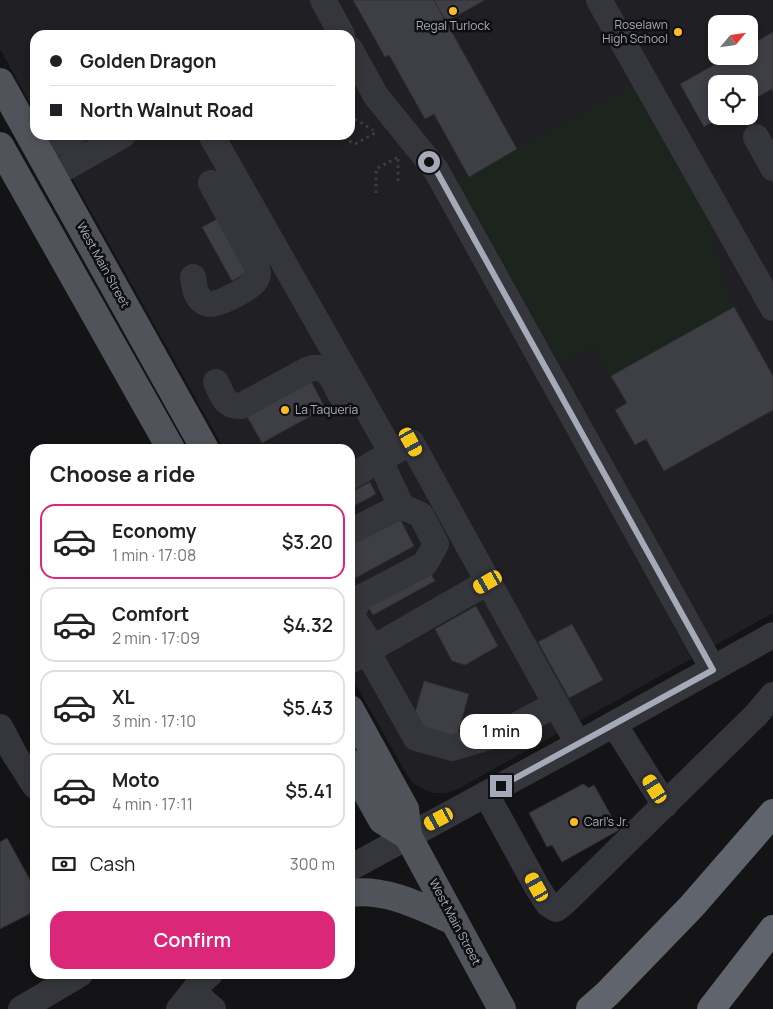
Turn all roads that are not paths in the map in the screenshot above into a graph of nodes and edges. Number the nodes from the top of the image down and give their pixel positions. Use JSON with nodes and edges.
{"nodes":[{"id":1,"x":323,"y":0,"type":"edge"},
{"id":2,"x":599,"y":0,"type":"edge"},
{"id":3,"x":339,"y":30,"type":"edge"},
{"id":4,"x":355,"y":58,"type":"edge"},
{"id":5,"x":0,"y":82,"type":"edge"},
{"id":6,"x":30,"y":134,"type":"edge"},
{"id":7,"x":756,"y":137,"type":"dead end"},
{"id":8,"x":34,"y":140,"type":"edge"},
{"id":9,"x":62,"y":140,"type":"edge"},
{"id":10,"x":114,"y":140,"type":"edge"},
{"id":11,"x":214,"y":140,"type":"edge"},
{"id":12,"x":0,"y":146,"type":"edge"},
{"id":13,"x":37,"y":146,"type":"junction"},
{"id":14,"x":773,"y":168,"type":"edge"},
{"id":15,"x":52,"y":175,"type":"junction"},
{"id":16,"x":212,"y":183,"type":"dead end"},
{"id":17,"x":192,"y":277,"type":"dead end"},
{"id":18,"x":773,"y":308,"type":"edge"},
{"id":19,"x":216,"y":382,"type":"dead end"},
{"id":20,"x":356,"y":422,"type":"dead end"},
{"id":21,"x":168,"y":444,"type":"edge"},
{"id":22,"x":202,"y":444,"type":"edge"},
{"id":23,"x":386,"y":457,"type":"junction"},
{"id":24,"x":355,"y":474,"type":"edge"},
{"id":25,"x":401,"y":506,"type":"junction"},
{"id":26,"x":355,"y":529,"type":"edge"},
{"id":27,"x":488,"y":582,"type":"junction"},
{"id":28,"x":355,"y":607,"type":"edge"},
{"id":29,"x":355,"y":628,"type":"edge"},
{"id":30,"x":772,"y":637,"type":"edge"},
{"id":31,"x":363,"y":653,"type":"edge"},
{"id":32,"x":713,"y":670,"type":"junction"},
{"id":33,"x":773,"y":695,"type":"edge"},
{"id":34,"x":556,"y":704,"type":"junction"},
{"id":35,"x":355,"y":718,"type":"edge"},
{"id":36,"x":614,"y":724,"type":"junction"},
{"id":37,"x":0,"y":727,"type":"edge"},
{"id":38,"x":578,"y":744,"type":"junction"},
{"id":39,"x":8,"y":759,"type":"edge"},
{"id":40,"x":355,"y":772,"type":"edge"},
{"id":41,"x":30,"y":781,"type":"edge"},
{"id":42,"x":486,"y":794,"type":"junction"},
{"id":43,"x":665,"y":806,"type":"junction"},
{"id":44,"x":773,"y":813,"type":"edge"},
{"id":45,"x":408,"y":836,"type":"junction"},
{"id":46,"x":355,"y":865,"type":"edge"},
{"id":47,"x":355,"y":893,"type":"edge"},
{"id":48,"x":454,"y":920,"type":"junction"},
{"id":49,"x":773,"y":930,"type":"edge"},
{"id":50,"x":72,"y":979,"type":"edge"},
{"id":51,"x":194,"y":992,"type":"edge"},
{"id":52,"x":21,"y":1009,"type":"edge"},
{"id":53,"x":213,"y":1009,"type":"edge"},
{"id":54,"x":502,"y":1009,"type":"edge"},
{"id":55,"x":590,"y":1009,"type":"edge"},
{"id":56,"x":711,"y":1009,"type":"edge"}],
"edges":[{"from":1,"to":3,"type":"street"},
{"from":2,"to":18,"type":"street"},
{"from":4,"to":32,"type":"street"},
{"from":5,"to":6,"type":"main road","name":"West Main Street"},
{"from":7,"to":14,"type":"street"},
{"from":8,"to":13,"type":"main road","name":"West Main Street"},
{"from":9,"to":13,"type":"street"},
{"from":10,"to":15,"type":"street"},
{"from":11,"to":23,"type":"street"},
{"from":12,"to":21,"type":"main road"},
{"from":13,"to":15,"type":"main road","name":"West Main Street"},
{"from":15,"to":22,"type":"main road","name":"West Main Street"},
{"from":16,"to":17,"type":"street"},
{"from":19,"to":20,"type":"street"},
{"from":23,"to":24,"type":"street"},
{"from":23,"to":25,"type":"street"},
{"from":23,"to":27,"type":"street"},
{"from":25,"to":26,"type":"street"},
{"from":25,"to":28,"type":"street"},
{"from":27,"to":31,"type":"street"},
{"from":27,"to":34,"type":"street"},
{"from":29,"to":31,"type":"street"},
{"from":30,"to":32,"type":"street"},
{"from":31,"to":34,"type":"street"},
{"from":32,"to":36,"type":"street"},
{"from":33,"to":43,"type":"street"},
{"from":34,"to":38,"type":"street"},
{"from":35,"to":45,"type":"main road","name":"West Main Street"},
{"from":36,"to":38,"type":"street"},
{"from":36,"to":43,"type":"street"},
{"from":37,"to":39,"type":"street"},
{"from":38,"to":42,"type":"street"},
{"from":39,"to":41,"type":"street"},
{"from":40,"to":45,"type":"main road","name":"West Main Street"},
{"from":42,"to":43,"type":"street"},
{"from":42,"to":45,"type":"street"},
{"from":44,"to":55,"type":"highway"},
{"from":45,"to":46,"type":"street"},
{"from":45,"to":48,"type":"main road","name":"West Main Street"},
{"from":47,"to":48,"type":"main road"},
{"from":48,"to":54,"type":"main road","name":"West Main Street"},
{"from":49,"to":56,"type":"highway"},
{"from":50,"to":52,"type":"street"},
{"from":51,"to":53,"type":"street"}]}
